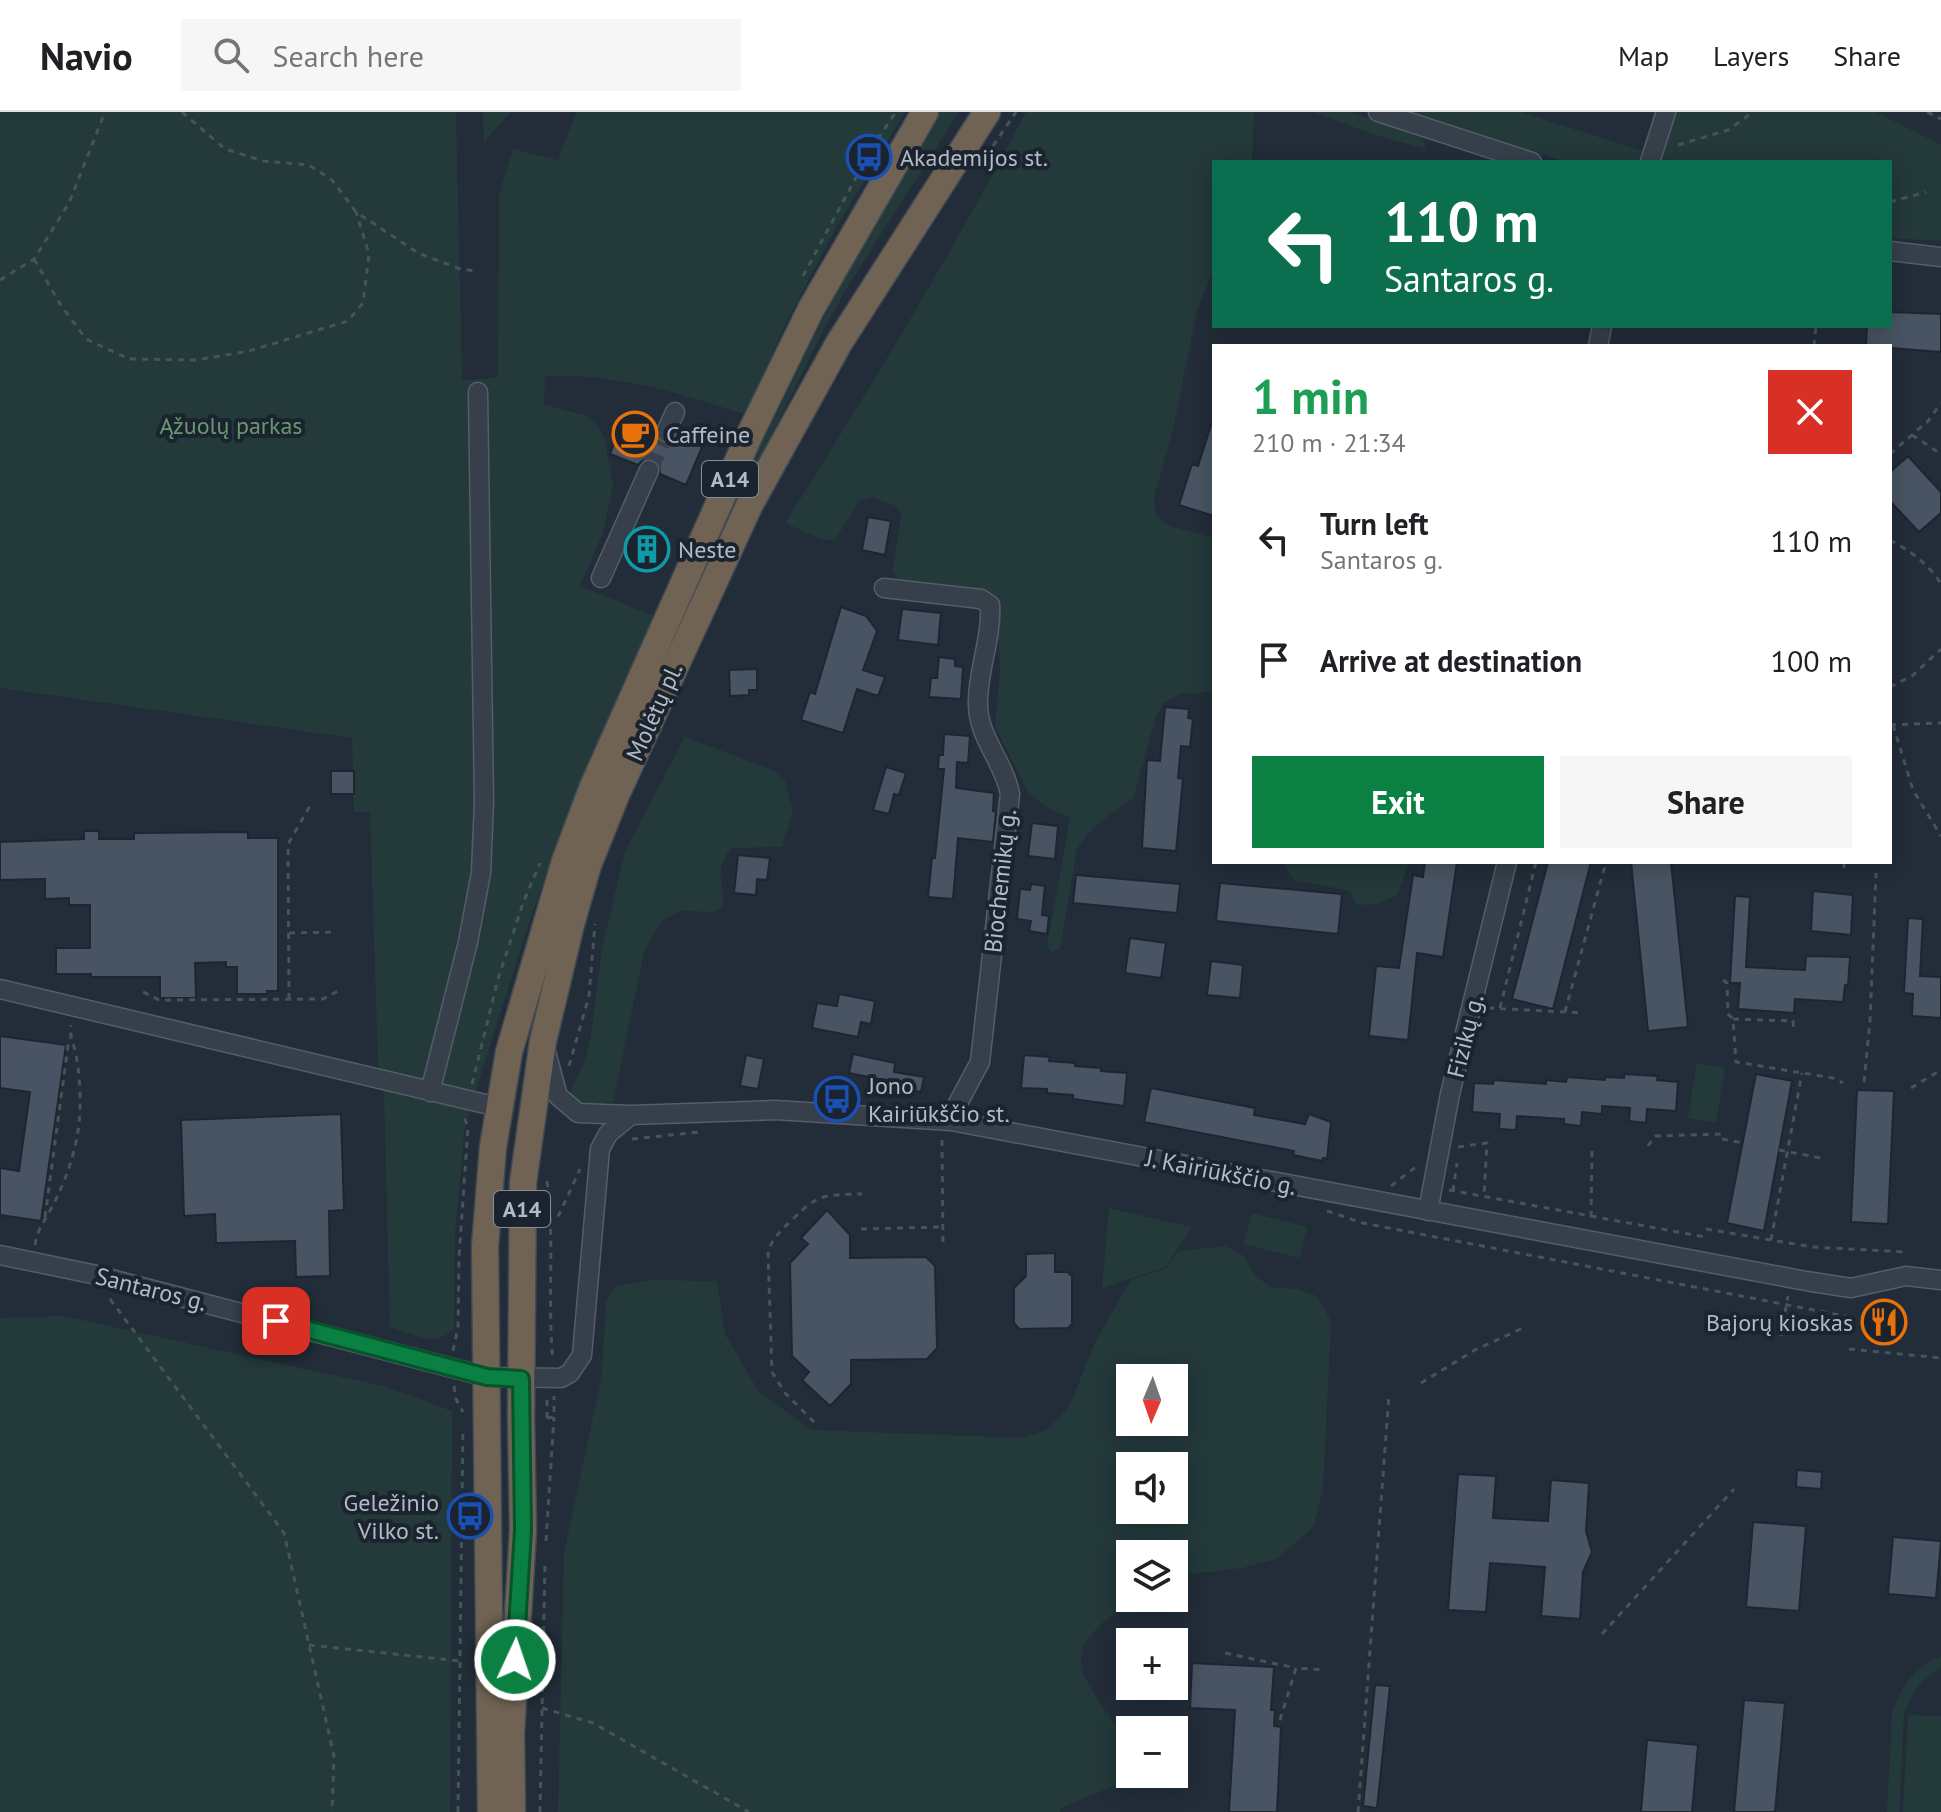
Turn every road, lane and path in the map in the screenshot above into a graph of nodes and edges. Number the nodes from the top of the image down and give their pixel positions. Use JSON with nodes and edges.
{"nodes":[{"id":1,"x":105,"y":112,"type":"edge"},
{"id":2,"x":182,"y":112,"type":"edge"},
{"id":3,"x":925,"y":112,"type":"edge"},
{"id":4,"x":987,"y":112,"type":"edge"},
{"id":5,"x":1016,"y":112,"type":"edge"},
{"id":6,"x":1378,"y":112,"type":"edge"},
{"id":7,"x":1666,"y":112,"type":"edge"},
{"id":8,"x":1753,"y":112,"type":"edge"},
{"id":9,"x":1927,"y":112,"type":"edge"},
{"id":10,"x":1941,"y":119,"type":"edge"},
{"id":11,"x":1678,"y":145,"type":"dead end"},
{"id":12,"x":990,"y":150,"type":"dead end"},
{"id":13,"x":1526,"y":160,"type":"edge"},
{"id":14,"x":1651,"y":160,"type":"edge"},
{"id":15,"x":1926,"y":192,"type":"dead end"},
{"id":16,"x":1892,"y":201,"type":"edge"},
{"id":17,"x":356,"y":212,"type":"junction"},
{"id":18,"x":1892,"y":251,"type":"edge"},
{"id":19,"x":1941,"y":257,"type":"edge"},
{"id":20,"x":34,"y":259,"type":"junction"},
{"id":21,"x":476,"y":271,"type":"dead end"},
{"id":22,"x":0,"y":280,"type":"edge"},
{"id":23,"x":478,"y":392,"type":"dead end"},
{"id":24,"x":1941,"y":403,"type":"edge"},
{"id":25,"x":675,"y":412,"type":"dead end"},
{"id":26,"x":666,"y":432,"type":"tunnel mouth"},
{"id":27,"x":1912,"y":435,"type":"junction"},
{"id":28,"x":1892,"y":452,"type":"edge"},
{"id":29,"x":1941,"y":454,"type":"edge"},
{"id":30,"x":649,"y":470,"type":"tunnel mouth"},
{"id":31,"x":1892,"y":541,"type":"edge"},
{"id":32,"x":601,"y":578,"type":"dead end"},
{"id":33,"x":1941,"y":584,"type":"edge"},
{"id":34,"x":884,"y":588,"type":"dead end"},
{"id":35,"x":1941,"y":649,"type":"edge"},
{"id":36,"x":1892,"y":686,"type":"edge"},
{"id":37,"x":1941,"y":723,"type":"edge"},
{"id":38,"x":1892,"y":725,"type":"edge"},
{"id":39,"x":310,"y":806,"type":"dead end"},
{"id":40,"x":1941,"y":836,"type":"edge"},
{"id":41,"x":1507,"y":864,"type":"edge"},
{"id":42,"x":1536,"y":864,"type":"edge"},
{"id":43,"x":1605,"y":864,"type":"edge"},
{"id":44,"x":1844,"y":864,"type":"edge"},
{"id":45,"x":1844,"y":873,"type":"dead end"},
{"id":46,"x":1876,"y":873,"type":"dead end"},
{"id":47,"x":595,"y":922,"type":"dead end"},
{"id":48,"x":337,"y":932,"type":"dead end"},
{"id":49,"x":289,"y":933,"type":"junction"},
{"id":50,"x":1723,"y":980,"type":"dead end"},
{"id":51,"x":0,"y":989,"type":"edge"},
{"id":52,"x":338,"y":991,"type":"dead end"},
{"id":53,"x":143,"y":992,"type":"dead end"},
{"id":54,"x":289,"y":999,"type":"junction"},
{"id":55,"x":75,"y":1006,"type":"junction"},
{"id":56,"x":1472,"y":1007,"type":"junction"},
{"id":57,"x":1500,"y":1008,"type":"junction"},
{"id":58,"x":1565,"y":1012,"type":"junction"},
{"id":59,"x":1584,"y":1013,"type":"dead end"},
{"id":60,"x":1733,"y":1019,"type":"junction"},
{"id":61,"x":1794,"y":1033,"type":"dead end"},
{"id":62,"x":69,"y":1034,"type":"junction"},
{"id":63,"x":543,"y":1041,"type":"junction"},
{"id":64,"x":1941,"y":1070,"type":"edge"},
{"id":65,"x":1802,"y":1073,"type":"junction"},
{"id":66,"x":1864,"y":1082,"type":"dead end"},
{"id":67,"x":1843,"y":1083,"type":"dead end"},
{"id":68,"x":1911,"y":1088,"type":"dead end"},
{"id":69,"x":430,"y":1092,"type":"junction"},
{"id":70,"x":558,"y":1096,"type":"junction"},
{"id":71,"x":498,"y":1107,"type":"junction"},
{"id":72,"x":631,"y":1115,"type":"junction"},
{"id":73,"x":947,"y":1120,"type":"junction"},
{"id":74,"x":699,"y":1132,"type":"dead end"},
{"id":75,"x":1743,"y":1143,"type":"dead end"},
{"id":76,"x":1648,"y":1146,"type":"dead end"},
{"id":77,"x":1440,"y":1147,"type":"junction"},
{"id":78,"x":600,"y":1149,"type":"junction"},
{"id":79,"x":1592,"y":1149,"type":"dead end"},
{"id":80,"x":1779,"y":1150,"type":"dead end"},
{"id":81,"x":1788,"y":1152,"type":"junction"},
{"id":82,"x":1826,"y":1159,"type":"dead end"},
{"id":83,"x":1457,"y":1162,"type":"dead end"},
{"id":84,"x":546,"y":1169,"type":"dead end"},
{"id":85,"x":1453,"y":1191,"type":"junction"},
{"id":86,"x":862,"y":1194,"type":"dead end"},
{"id":87,"x":1484,"y":1197,"type":"junction"},
{"id":88,"x":1373,"y":1201,"type":"junction"},
{"id":89,"x":1430,"y":1202,"type":"junction"},
{"id":90,"x":1325,"y":1210,"type":"dead end"},
{"id":91,"x":1448,"y":1215,"type":"junction"},
{"id":92,"x":1591,"y":1217,"type":"junction"},
{"id":93,"x":45,"y":1222,"type":"junction"},
{"id":94,"x":943,"y":1227,"type":"junction"},
{"id":95,"x":861,"y":1229,"type":"dead end"},
{"id":96,"x":1706,"y":1229,"type":"dead end"},
{"id":97,"x":1705,"y":1237,"type":"dead end"},
{"id":98,"x":1444,"y":1238,"type":"junction"},
{"id":99,"x":1771,"y":1240,"type":"junction"},
{"id":100,"x":943,"y":1243,"type":"dead end"},
{"id":101,"x":1907,"y":1252,"type":"dead end"},
{"id":102,"x":0,"y":1255,"type":"edge"},
{"id":103,"x":32,"y":1261,"type":"junction"},
{"id":104,"x":92,"y":1274,"type":"junction"},
{"id":105,"x":1792,"y":1278,"type":"junction"},
{"id":106,"x":1941,"y":1280,"type":"edge"},
{"id":107,"x":1787,"y":1305,"type":"junction"},
{"id":108,"x":1850,"y":1317,"type":"dead end"},
{"id":109,"x":1525,"y":1327,"type":"dead end"},
{"id":110,"x":1781,"y":1336,"type":"dead end"},
{"id":111,"x":1849,"y":1349,"type":"dead end"},
{"id":112,"x":1941,"y":1358,"type":"edge"},
{"id":113,"x":487,"y":1377,"type":"junction"},
{"id":114,"x":521,"y":1379,"type":"junction"},
{"id":115,"x":1421,"y":1383,"type":"dead end"},
{"id":116,"x":1389,"y":1395,"type":"dead end"},
{"id":117,"x":554,"y":1417,"type":"dead end"},
{"id":118,"x":814,"y":1422,"type":"dead end"},
{"id":119,"x":463,"y":1428,"type":"dead end"},
{"id":120,"x":1734,"y":1489,"type":"dead end"},
{"id":121,"x":546,"y":1542,"type":"dead end"},
{"id":122,"x":545,"y":1558,"type":"dead end"},
{"id":123,"x":1602,"y":1634,"type":"dead end"},
{"id":124,"x":309,"y":1645,"type":"junction"},
{"id":125,"x":1225,"y":1653,"type":"dead end"},
{"id":126,"x":460,"y":1661,"type":"junction"},
{"id":127,"x":1296,"y":1668,"type":"junction"},
{"id":128,"x":1325,"y":1670,"type":"dead end"},
{"id":129,"x":542,"y":1708,"type":"junction"},
{"id":130,"x":1280,"y":1720,"type":"dead end"},
{"id":131,"x":332,"y":1812,"type":"edge"},
{"id":132,"x":458,"y":1812,"type":"edge"},
{"id":133,"x":491,"y":1812,"type":"edge"},
{"id":134,"x":512,"y":1812,"type":"edge"},
{"id":135,"x":540,"y":1812,"type":"edge"},
{"id":136,"x":749,"y":1812,"type":"edge"},
{"id":137,"x":1358,"y":1812,"type":"edge"}],
"edges":[{"from":1,"to":20,"type":"path"},
{"from":2,"to":17,"type":"path"},
{"from":3,"to":71,"type":"highway","name":"Molėtų pl.","number":"A14"},
{"from":4,"to":63,"type":"highway","name":"Molėtų pl.","number":"A14"},
{"from":5,"to":12,"type":"path"},
{"from":6,"to":13,"type":"street"},
{"from":7,"to":14,"type":"street"},
{"from":8,"to":11,"type":"path"},
{"from":9,"to":10,"type":"path"},
{"from":15,"to":16,"type":"path"},
{"from":17,"to":20,"type":"path"},
{"from":17,"to":21,"type":"path"},
{"from":18,"to":19,"type":"street"},
{"from":20,"to":22,"type":"path"},
{"from":23,"to":69,"type":"street"},
{"from":24,"to":27,"type":"path"},
{"from":25,"to":26,"type":"street"},
{"from":27,"to":28,"type":"path"},
{"from":27,"to":29,"type":"path"},
{"from":30,"to":32,"type":"street"},
{"from":31,"to":33,"type":"path"},
{"from":34,"to":73,"type":"street","name":"Biochemikų g."},
{"from":35,"to":36,"type":"path"},
{"from":37,"to":38,"type":"path"},
{"from":38,"to":40,"type":"path"},
{"from":39,"to":49,"type":"path"},
{"from":41,"to":56,"type":"street","name":"Fizikų g."},
{"from":42,"to":57,"type":"path"},
{"from":43,"to":58,"type":"path"},
{"from":44,"to":45,"type":"path"},
{"from":46,"to":66,"type":"path"},
{"from":47,"to":70,"type":"path"},
{"from":48,"to":49,"type":"path"},
{"from":49,"to":54,"type":"path"},
{"from":50,"to":60,"type":"path"},
{"from":51,"to":55,"type":"street"},
{"from":52,"to":54,"type":"path"},
{"from":53,"to":54,"type":"path"},
{"from":55,"to":62,"type":"path"},
{"from":55,"to":69,"type":"street"},
{"from":56,"to":57,"type":"path"},
{"from":56,"to":77,"type":"street","name":"Fizikų g."},
{"from":57,"to":58,"type":"path"},
{"from":58,"to":59,"type":"path"},
{"from":60,"to":61,"type":"path"},
{"from":60,"to":65,"type":"path"},
{"from":62,"to":93,"type":"path"},
{"from":62,"to":93,"type":"path"},
{"from":63,"to":70,"type":"street"},
{"from":63,"to":114,"type":"highway","name":"Molėtų pl.","number":"A14"},
{"from":64,"to":68,"type":"path"},
{"from":65,"to":67,"type":"path"},
{"from":65,"to":81,"type":"path"},
{"from":69,"to":71,"type":"street"},
{"from":70,"to":72,"type":"street","name":"J. Kairiūkščio g."},
{"from":71,"to":113,"type":"highway","name":"Molėtų pl.","number":"A14"},
{"from":72,"to":73,"type":"street","name":"J. Kairiūkščio g."},
{"from":72,"to":78,"type":"street"},
{"from":73,"to":88,"type":"street","name":"J. Kairiūkščio g."},
{"from":73,"to":94,"type":"path"},
{"from":74,"to":78,"type":"path"},
{"from":75,"to":76,"type":"path"},
{"from":77,"to":87,"type":"path"},
{"from":77,"to":88,"type":"path"},
{"from":77,"to":89,"type":"street","name":"Fizikų g."},
{"from":78,"to":84,"type":"path"},
{"from":78,"to":114,"type":"street"},
{"from":79,"to":92,"type":"path"},
{"from":80,"to":81,"type":"path"},
{"from":81,"to":82,"type":"path"},
{"from":81,"to":99,"type":"path"},
{"from":83,"to":85,"type":"path"},
{"from":85,"to":87,"type":"path"},
{"from":85,"to":89,"type":"path"},
{"from":85,"to":91,"type":"path"},
{"from":86,"to":118,"type":"path"},
{"from":87,"to":92,"type":"path"},
{"from":88,"to":89,"type":"street","name":"J. Kairiūkščio g."},
{"from":89,"to":91,"type":"street","name":"J. Kairiūkščio g."},
{"from":90,"to":98,"type":"path"},
{"from":91,"to":98,"type":"path"},
{"from":91,"to":105,"type":"street","name":"J. Kairiūkščio g."},
{"from":92,"to":97,"type":"path"},
{"from":93,"to":103,"type":"path"},
{"from":94,"to":95,"type":"path"},
{"from":94,"to":100,"type":"path"},
{"from":96,"to":99,"type":"path"},
{"from":98,"to":107,"type":"path"},
{"from":99,"to":101,"type":"path"},
{"from":102,"to":103,"type":"street","name":"Santaros g."},
{"from":103,"to":104,"type":"street","name":"Santaros g."},
{"from":104,"to":113,"type":"street","name":"Santaros g."},
{"from":104,"to":124,"type":"path"},
{"from":105,"to":106,"type":"street","name":"J. Kairiūkščio g."},
{"from":105,"to":107,"type":"path"},
{"from":107,"to":108,"type":"path"},
{"from":107,"to":110,"type":"path"},
{"from":109,"to":115,"type":"path"},
{"from":111,"to":112,"type":"path"},
{"from":113,"to":114,"type":"street"},
{"from":113,"to":133,"type":"highway","name":"Molėtų pl.","number":"A14"},
{"from":114,"to":134,"type":"highway","name":"Molėtų pl.","number":"A14"},
{"from":116,"to":137,"type":"path"},
{"from":117,"to":121,"type":"path"},
{"from":119,"to":126,"type":"path"},
{"from":120,"to":123,"type":"path"},
{"from":122,"to":129,"type":"path"},
{"from":124,"to":126,"type":"path"},
{"from":124,"to":131,"type":"path"},
{"from":125,"to":127,"type":"path"},
{"from":126,"to":132,"type":"path"},
{"from":127,"to":128,"type":"path"},
{"from":127,"to":130,"type":"path"},
{"from":129,"to":135,"type":"path"},
{"from":129,"to":136,"type":"path"}]}
